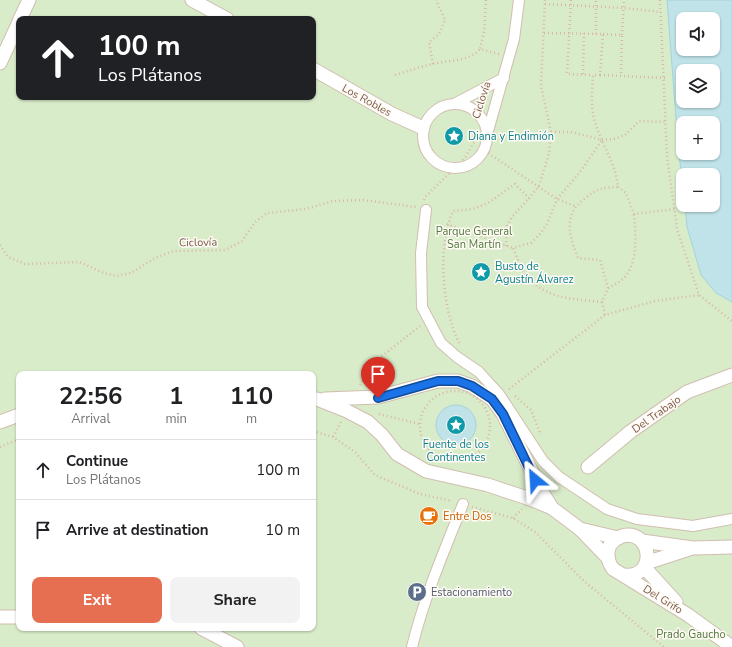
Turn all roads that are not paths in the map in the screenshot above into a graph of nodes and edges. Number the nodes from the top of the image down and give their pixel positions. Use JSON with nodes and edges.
{"nodes":[{"id":1,"x":29,"y":0,"type":"edge"},
{"id":2,"x":192,"y":0,"type":"edge"},
{"id":3,"x":519,"y":0,"type":"edge"},
{"id":4,"x":22,"y":16,"type":"edge"},
{"id":5,"x":221,"y":16,"type":"edge"},
{"id":6,"x":16,"y":29,"type":"edge"},
{"id":7,"x":0,"y":63,"type":"edge"},
{"id":8,"x":316,"y":71,"type":"edge"},
{"id":9,"x":504,"y":78,"type":"junction"},
{"id":10,"x":456,"y":104,"type":"junction"},
{"id":11,"x":423,"y":128,"type":"junction"},
{"id":12,"x":488,"y":131,"type":"junction"},
{"id":13,"x":423,"y":209,"type":"road end"},
{"id":14,"x":732,"y":375,"type":"edge"},
{"id":15,"x":316,"y":399,"type":"edge"},
{"id":16,"x":349,"y":405,"type":"junction"},
{"id":17,"x":16,"y":416,"type":"edge"},
{"id":18,"x":0,"y":422,"type":"edge"},
{"id":19,"x":588,"y":467,"type":"dead end"},
{"id":20,"x":463,"y":504,"type":"road end"},
{"id":21,"x":552,"y":508,"type":"junction"},
{"id":22,"x":732,"y":519,"type":"edge"},
{"id":23,"x":580,"y":529,"type":"junction"},
{"id":24,"x":618,"y":538,"type":"junction"},
{"id":25,"x":642,"y":541,"type":"junction"},
{"id":26,"x":732,"y":547,"type":"edge"},
{"id":27,"x":693,"y":548,"type":"junction"},
{"id":28,"x":608,"y":558,"type":"junction"},
{"id":29,"x":645,"y":565,"type":"junction"},
{"id":30,"x":624,"y":575,"type":"junction"},
{"id":31,"x":688,"y":615,"type":"junction"},
{"id":32,"x":0,"y":617,"type":"edge"},
{"id":33,"x":16,"y":617,"type":"edge"},
{"id":34,"x":206,"y":631,"type":"edge"},
{"id":35,"x":237,"y":647,"type":"edge"},
{"id":36,"x":412,"y":647,"type":"edge"},
{"id":37,"x":732,"y":647,"type":"edge"}],
"edges":[{"from":1,"to":4,"type":"street"},
{"from":2,"to":5,"type":"street"},
{"from":3,"to":9,"type":"street"},
{"from":6,"to":7,"type":"street"},
{"from":8,"to":11,"type":"street","name":"Los Robles"},
{"from":9,"to":10,"type":"street"},
{"from":9,"to":12,"type":"street"},
{"from":10,"to":11,"type":"street"},
{"from":10,"to":12,"type":"street"},
{"from":11,"to":12,"type":"street"},
{"from":13,"to":22,"type":"street"},
{"from":14,"to":19,"type":"street","name":"Del Trabajo"},
{"from":15,"to":16,"type":"street"},
{"from":16,"to":21,"type":"street"},
{"from":16,"to":21,"type":"street"},
{"from":17,"to":18,"type":"street"},
{"from":20,"to":36,"type":"street"},
{"from":21,"to":23,"type":"street"},
{"from":23,"to":24,"type":"street"},
{"from":23,"to":28,"type":"street"},
{"from":24,"to":25,"type":"street"},
{"from":24,"to":28,"type":"street"},
{"from":25,"to":27,"type":"street"},
{"from":25,"to":29,"type":"street"},
{"from":26,"to":27,"type":"street"},
{"from":27,"to":29,"type":"street"},
{"from":28,"to":30,"type":"street"},
{"from":29,"to":30,"type":"street"},
{"from":29,"to":31,"type":"street","name":"Del Grifo"},
{"from":30,"to":31,"type":"street","name":"Del Grifo"},
{"from":31,"to":37,"type":"street"},
{"from":32,"to":33,"type":"street"},
{"from":34,"to":35,"type":"street"}]}
